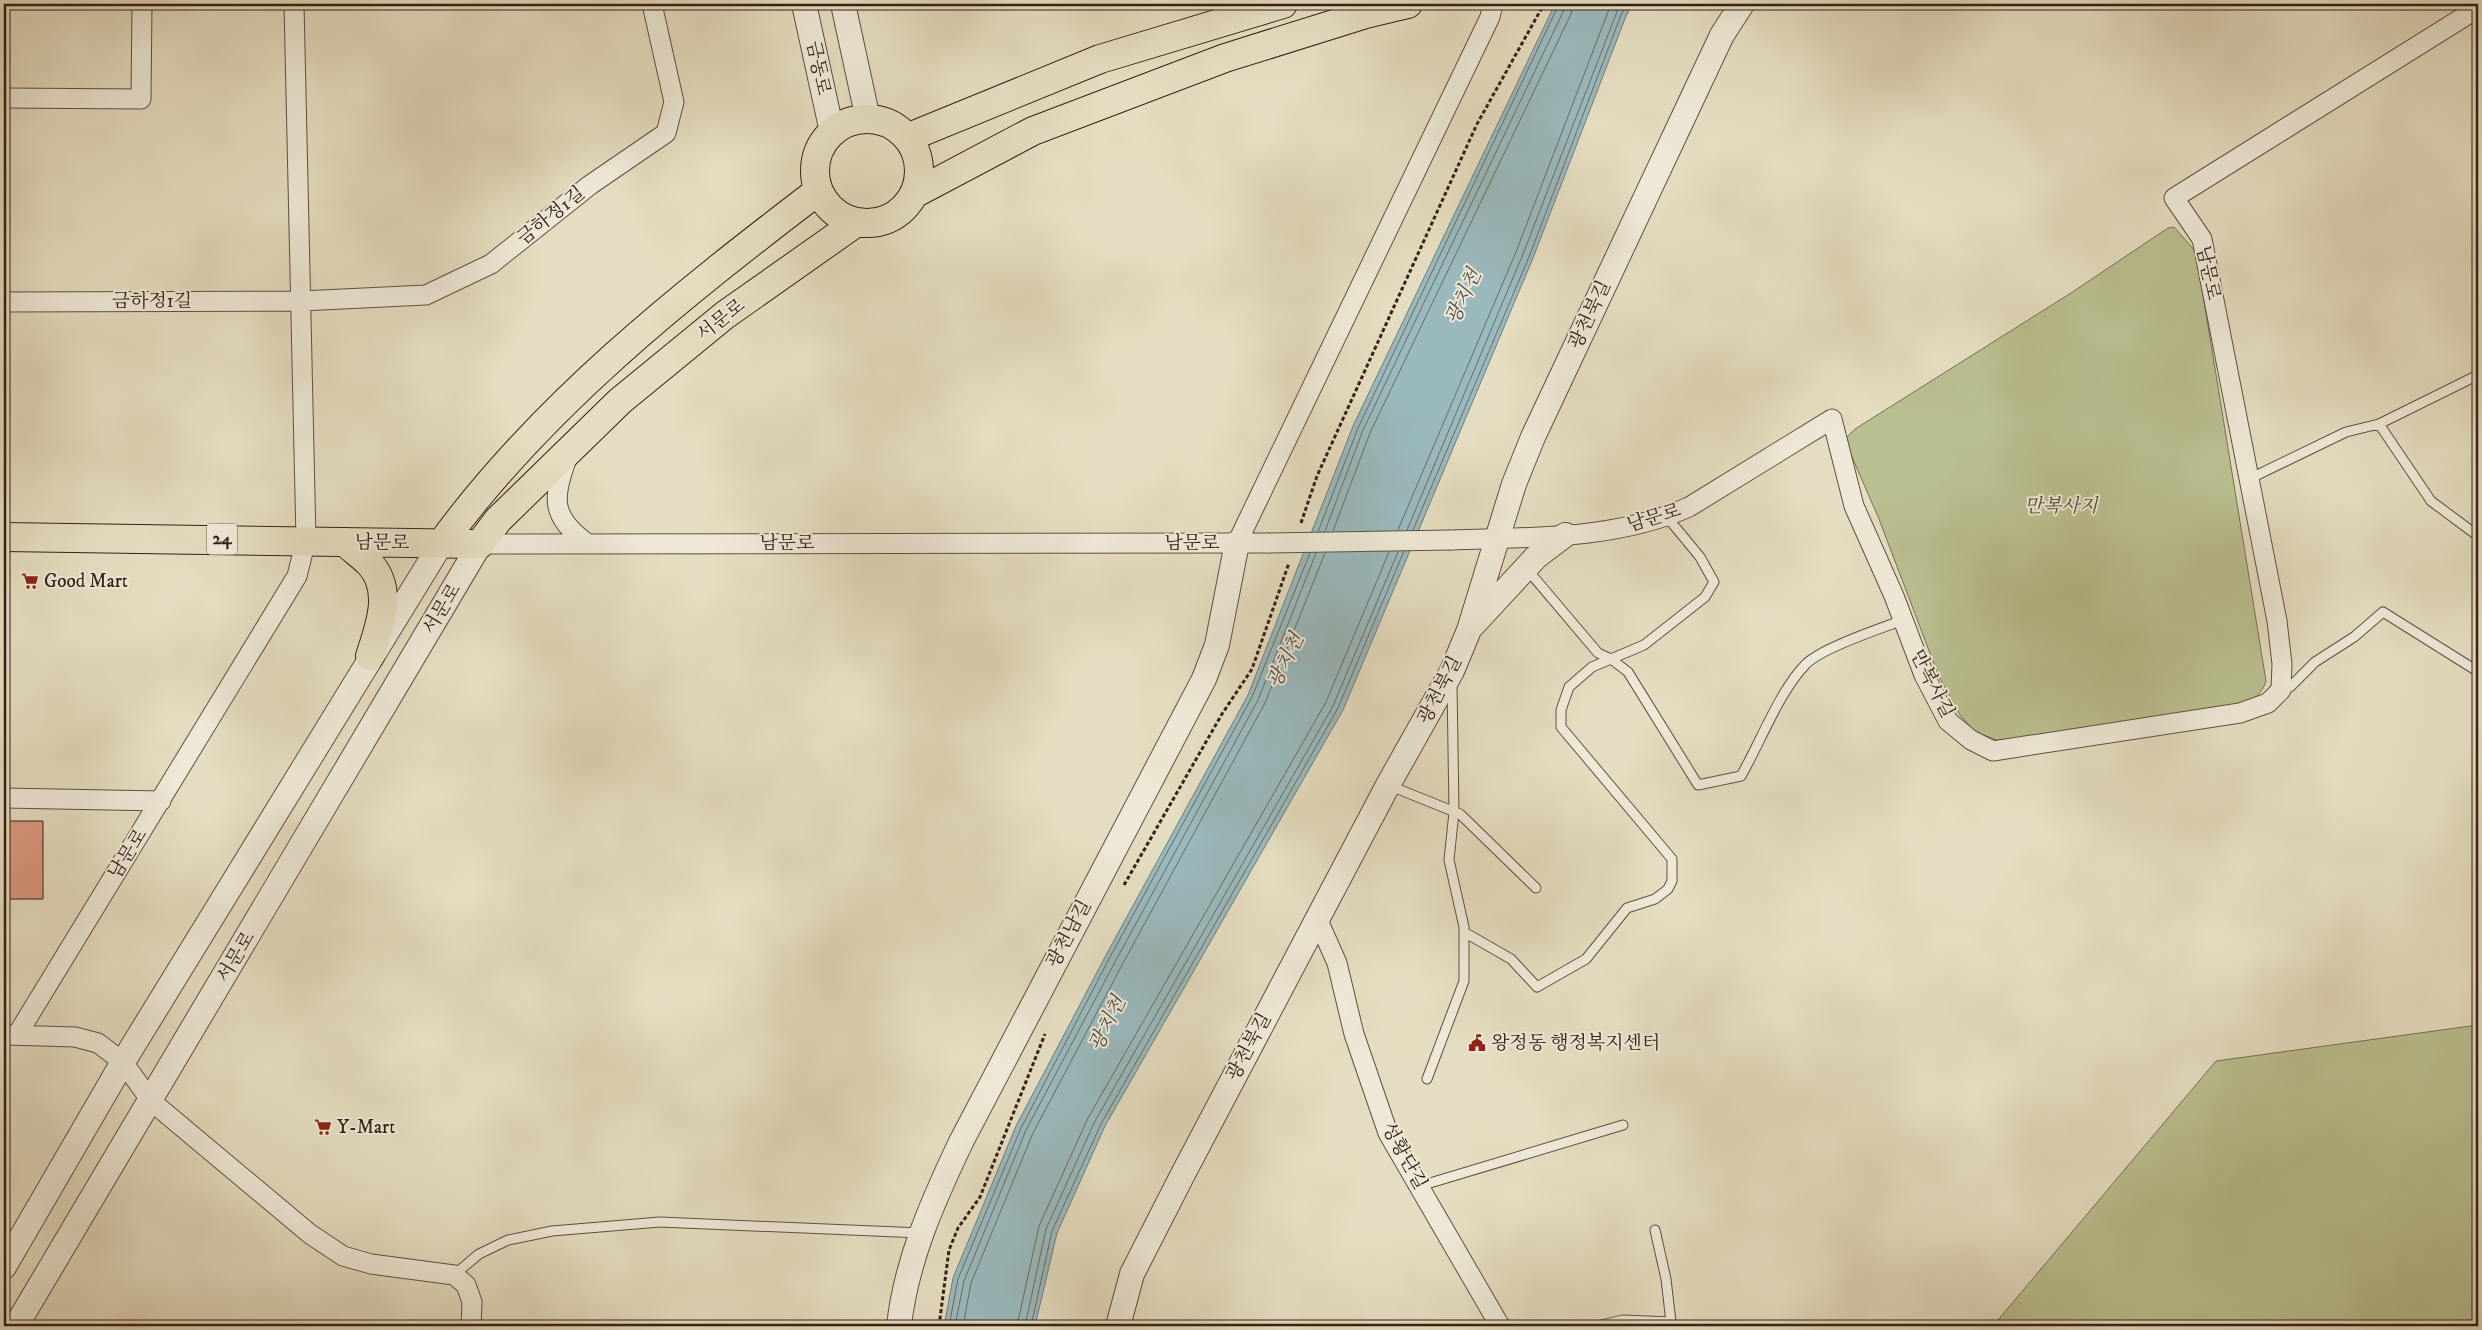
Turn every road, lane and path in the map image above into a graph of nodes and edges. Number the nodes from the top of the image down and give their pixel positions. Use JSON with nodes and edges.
{"nodes":[{"id":1,"x":142,"y":4,"type":"edge"},
{"id":2,"x":294,"y":4,"type":"edge"},
{"id":3,"x":652,"y":4,"type":"edge"},
{"id":4,"x":804,"y":4,"type":"edge"},
{"id":5,"x":843,"y":4,"type":"edge"},
{"id":6,"x":1283,"y":4,"type":"edge"},
{"id":7,"x":1408,"y":4,"type":"edge"},
{"id":8,"x":1493,"y":4,"type":"edge"},
{"id":9,"x":1721,"y":4,"type":"edge"},
{"id":10,"x":1742,"y":4,"type":"edge"},
{"id":11,"x":2478,"y":8,"type":"edge"},
{"id":12,"x":1214,"y":23,"type":"junction"},
{"id":13,"x":1722,"y":35,"type":"junction"},
{"id":14,"x":1225,"y":58,"type":"junction"},
{"id":15,"x":4,"y":98,"type":"edge"},
{"id":16,"x":868,"y":119,"type":"junction"},
{"id":17,"x":832,"y":132,"type":"junction"},
{"id":18,"x":907,"y":138,"type":"junction"},
{"id":19,"x":818,"y":191,"type":"junction"},
{"id":20,"x":914,"y":194,"type":"junction"},
{"id":21,"x":857,"y":222,"type":"junction"},
{"id":22,"x":301,"y":301,"type":"junction"},
{"id":23,"x":4,"y":302,"type":"edge"},
{"id":24,"x":2478,"y":375,"type":"edge"},
{"id":25,"x":1832,"y":419,"type":"joint"},
{"id":26,"x":2379,"y":424,"type":"junction"},
{"id":27,"x":571,"y":450,"type":"junction"},
{"id":28,"x":2249,"y":479,"type":"junction"},
{"id":29,"x":1667,"y":517,"type":"junction"},
{"id":30,"x":1565,"y":535,"type":"junction"},
{"id":31,"x":4,"y":536,"type":"edge"},
{"id":32,"x":2478,"y":536,"type":"edge"},
{"id":33,"x":1497,"y":539,"type":"junction"},
{"id":34,"x":306,"y":540,"type":"junction"},
{"id":35,"x":344,"y":542,"type":"junction"},
{"id":36,"x":1237,"y":542,"type":"junction"},
{"id":37,"x":441,"y":544,"type":"junction"},
{"id":38,"x":480,"y":544,"type":"junction"},
{"id":39,"x":588,"y":544,"type":"junction"},
{"id":40,"x":1526,"y":568,"type":"junction"},
{"id":41,"x":1903,"y":620,"type":"junction"},
{"id":42,"x":1469,"y":630,"type":"junction"},
{"id":43,"x":370,"y":656,"type":"junction"},
{"id":44,"x":1611,"y":659,"type":"junction"},
{"id":45,"x":2478,"y":669,"type":"edge"},
{"id":46,"x":1452,"y":671,"type":"junction"},
{"id":47,"x":2274,"y":696,"type":"junction"},
{"id":48,"x":1388,"y":785,"type":"junction"},
{"id":49,"x":4,"y":798,"type":"edge"},
{"id":50,"x":161,"y":801,"type":"junction"},
{"id":51,"x":1454,"y":812,"type":"junction"},
{"id":52,"x":1536,"y":888,"type":"dead end"},
{"id":53,"x":1317,"y":918,"type":"junction"},
{"id":54,"x":1464,"y":932,"type":"junction"},
{"id":55,"x":10,"y":1035,"type":"edge"},
{"id":56,"x":123,"y":1062,"type":"junction"},
{"id":57,"x":1427,"y":1079,"type":"dead end"},
{"id":58,"x":151,"y":1101,"type":"junction"},
{"id":59,"x":1623,"y":1125,"type":"dead end"},
{"id":60,"x":1420,"y":1186,"type":"junction"},
{"id":61,"x":1655,"y":1230,"type":"dead end"},
{"id":62,"x":922,"y":1233,"type":"junction"},
{"id":63,"x":4,"y":1267,"type":"edge"},
{"id":64,"x":454,"y":1275,"type":"junction"},
{"id":65,"x":16,"y":1326,"type":"edge"},
{"id":66,"x":471,"y":1326,"type":"edge"},
{"id":67,"x":899,"y":1326,"type":"edge"},
{"id":68,"x":1118,"y":1326,"type":"edge"},
{"id":69,"x":1500,"y":1326,"type":"edge"},
{"id":70,"x":1548,"y":1326,"type":"edge"},
{"id":71,"x":1580,"y":1326,"type":"edge"},
{"id":72,"x":1597,"y":1326,"type":"edge"}],
"edges":[{"from":1,"to":15,"type":"street"},
{"from":2,"to":22,"type":"street"},
{"from":3,"to":22,"type":"street","name":"금하정1길"},
{"from":4,"to":17,"type":"street","name":"금동로"},
{"from":5,"to":16,"type":"street","name":"금동로"},
{"from":6,"to":12,"type":"main road"},
{"from":7,"to":14,"type":"main road"},
{"from":8,"to":36,"type":"street"},
{"from":9,"to":13,"type":"street","name":"광천북길"},
{"from":10,"to":13,"type":"street","name":"광천북길"},
{"from":11,"to":28,"type":"street","name":"남문로"},
{"from":12,"to":14,"type":"main road"},
{"from":12,"to":18,"type":"main road"},
{"from":13,"to":33,"type":"street","name":"광천북길"},
{"from":14,"to":20,"type":"main road"},
{"from":16,"to":17,"type":"main road"},
{"from":16,"to":18,"type":"main road"},
{"from":17,"to":19,"type":"main road"},
{"from":18,"to":20,"type":"main road"},
{"from":19,"to":21,"type":"main road"},
{"from":19,"to":37,"type":"main road","name":"서문로"},
{"from":20,"to":21,"type":"main road"},
{"from":21,"to":27,"type":"main road","name":"서문로"},
{"from":22,"to":23,"type":"street","name":"금하정1길"},
{"from":22,"to":34,"type":"street"},
{"from":24,"to":26,"type":"lane"},
{"from":25,"to":29,"type":"street","name":"남문로"},
{"from":25,"to":41,"type":"street","name":"만복사길"},
{"from":26,"to":28,"type":"lane"},
{"from":26,"to":32,"type":"lane"},
{"from":27,"to":38,"type":"main road","name":"서문로"},
{"from":27,"to":39,"type":"street"},
{"from":28,"to":47,"type":"street","name":"남문로"},
{"from":29,"to":30,"type":"street","name":"남문로"},
{"from":29,"to":44,"type":"lane"},
{"from":30,"to":33,"type":"street","name":"남문로"},
{"from":30,"to":40,"type":"street"},
{"from":31,"to":34,"type":"main road","name":"남문로","number":"24"},
{"from":33,"to":36,"type":"street","name":"남문로","bridge":true},
{"from":33,"to":42,"type":"street","name":"광천북길"},
{"from":34,"to":35,"type":"main road","name":"남문로","number":"24"},
{"from":34,"to":50,"type":"street","name":"남문로"},
{"from":35,"to":37,"type":"main road","name":"남문로","number":"24"},
{"from":35,"to":43,"type":"main road"},
{"from":36,"to":39,"type":"street","name":"남문로"},
{"from":36,"to":62,"type":"street","name":"광천남길"},
{"from":37,"to":38,"type":"main road","name":"남문로","number":"24"},
{"from":37,"to":43,"type":"street","name":"서문로"},
{"from":38,"to":39,"type":"street","name":"남문로"},
{"from":38,"to":58,"type":"street","name":"서문로"},
{"from":40,"to":42,"type":"street"},
{"from":40,"to":44,"type":"lane"},
{"from":41,"to":44,"type":"lane"},
{"from":41,"to":47,"type":"street","name":"만복사길"},
{"from":42,"to":46,"type":"street","name":"광천북길"},
{"from":43,"to":56,"type":"street","name":"서문로"},
{"from":44,"to":54,"type":"lane"},
{"from":45,"to":47,"type":"lane"},
{"from":46,"to":48,"type":"street","name":"광천북길"},
{"from":46,"to":51,"type":"lane"},
{"from":48,"to":51,"type":"lane"},
{"from":48,"to":53,"type":"street","name":"광천북길"},
{"from":49,"to":50,"type":"street"},
{"from":50,"to":55,"type":"street","name":"남문로"},
{"from":51,"to":52,"type":"lane"},
{"from":51,"to":54,"type":"lane"},
{"from":53,"to":60,"type":"street","name":"성황단길"},
{"from":53,"to":68,"type":"street","name":"광천북길"},
{"from":54,"to":57,"type":"lane"},
{"from":55,"to":56,"type":"street"},
{"from":56,"to":58,"type":"street"},
{"from":56,"to":63,"type":"street","name":"서문로"},
{"from":58,"to":64,"type":"street"},
{"from":58,"to":65,"type":"street","name":"서문로"},
{"from":59,"to":60,"type":"lane"},
{"from":60,"to":69,"type":"street","name":"성황단길"},
{"from":61,"to":72,"type":"lane"},
{"from":62,"to":64,"type":"lane"},
{"from":62,"to":67,"type":"street","name":"광천남길"},
{"from":64,"to":66,"type":"street"},
{"from":70,"to":71,"type":"lane"}]}
